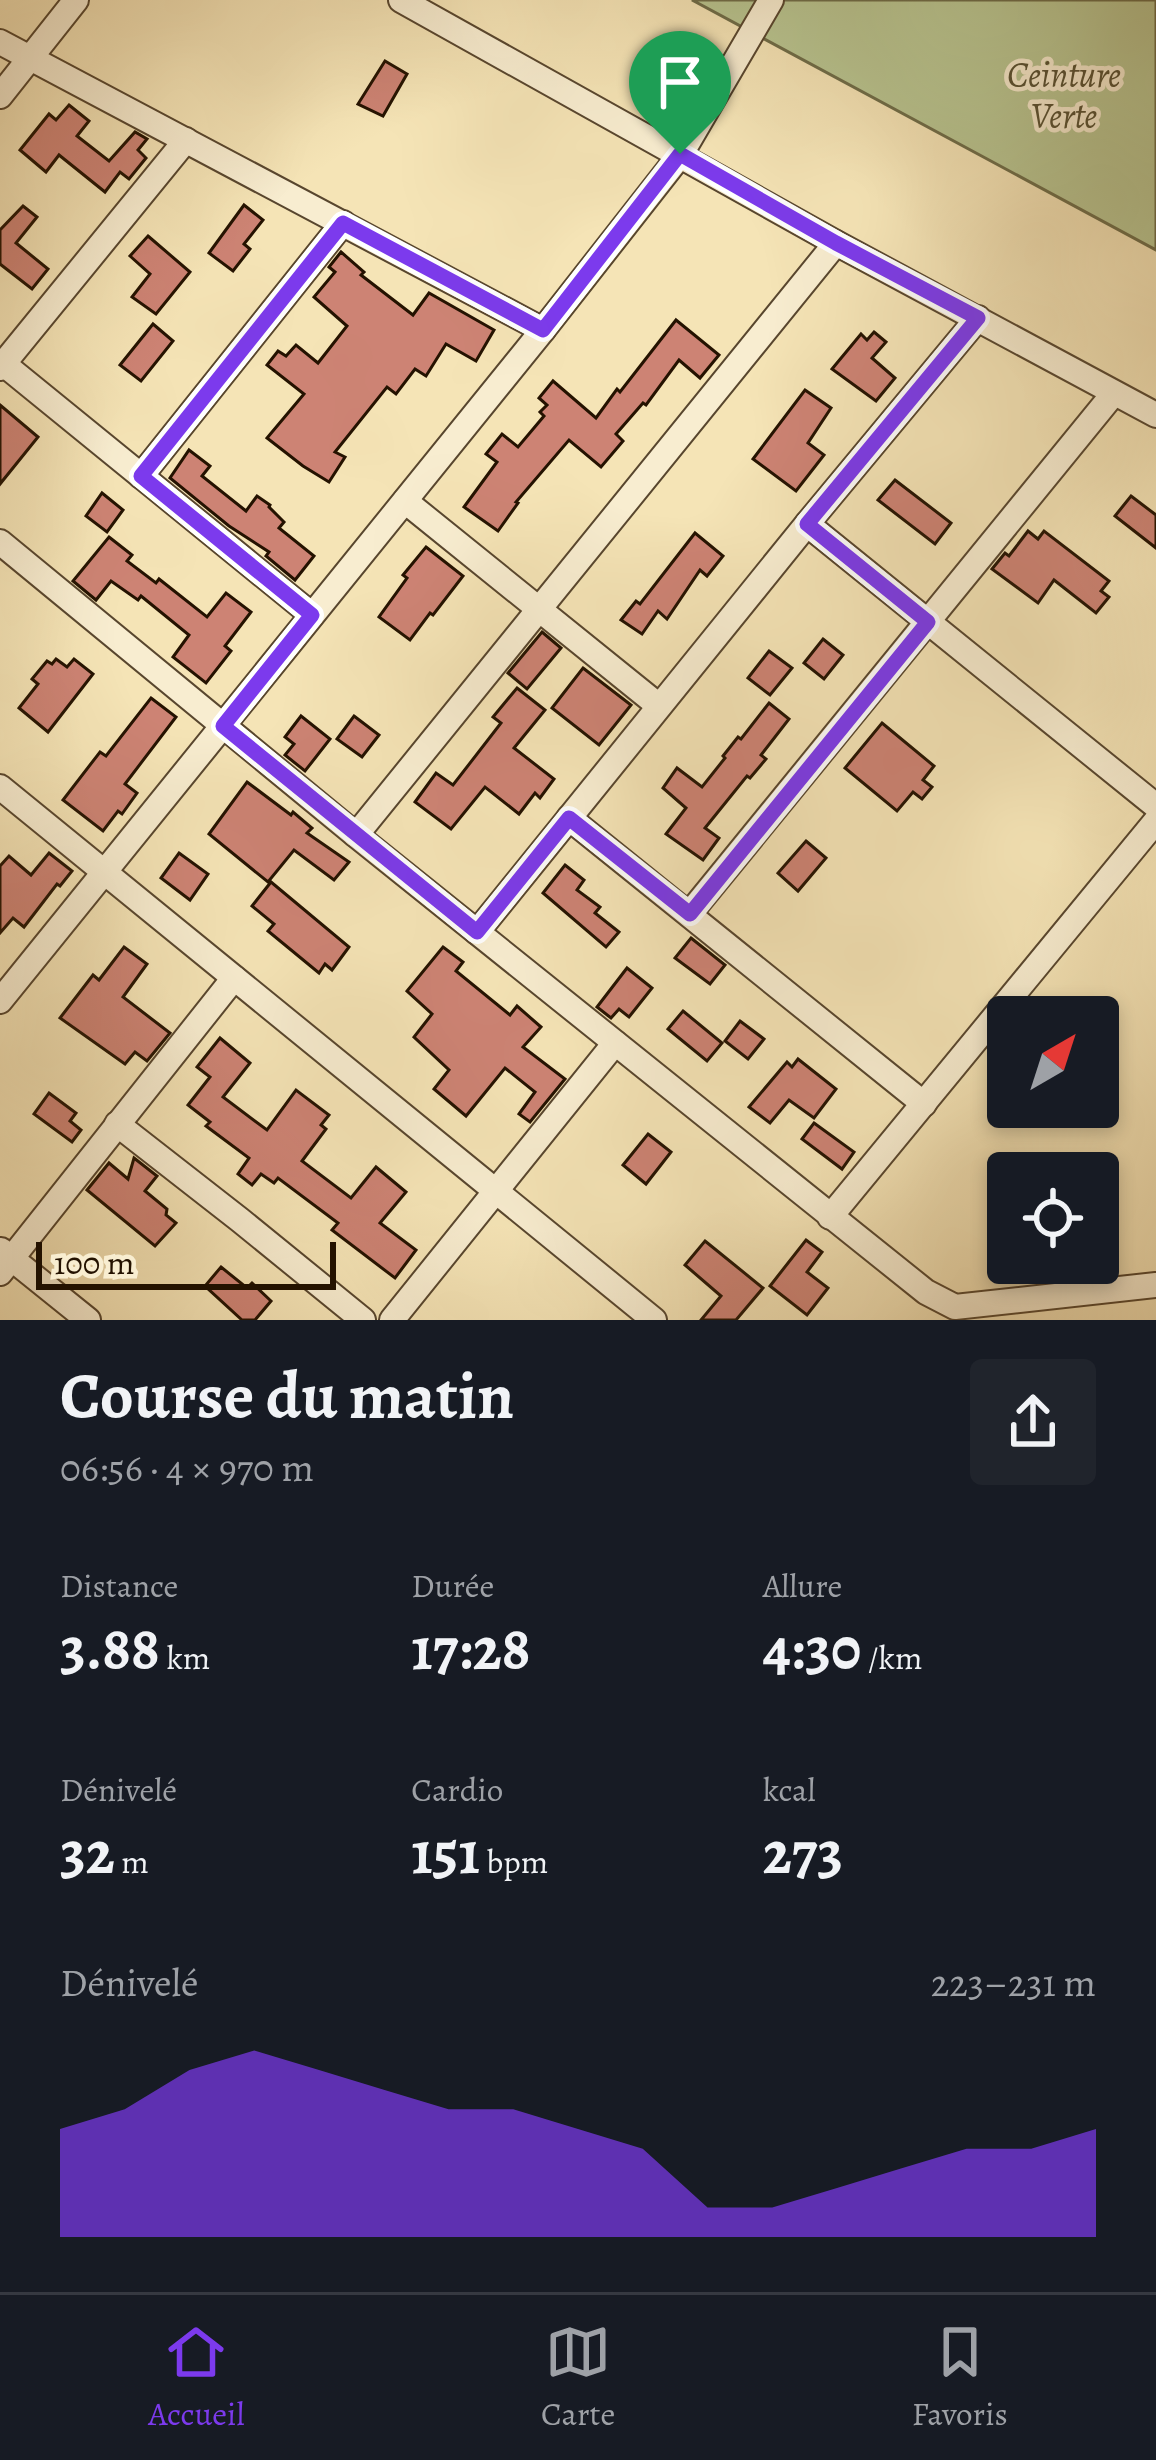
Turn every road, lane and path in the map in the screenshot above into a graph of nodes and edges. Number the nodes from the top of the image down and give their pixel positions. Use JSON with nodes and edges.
{"nodes":[{"id":1,"x":76,"y":0,"type":"edge"},
{"id":2,"x":401,"y":0,"type":"edge"},
{"id":3,"x":770,"y":0,"type":"edge"},
{"id":4,"x":0,"y":42,"type":"edge"},
{"id":5,"x":30,"y":58,"type":"junction"},
{"id":6,"x":0,"y":96,"type":"edge"},
{"id":7,"x":186,"y":140,"type":"junction"},
{"id":8,"x":680,"y":154,"type":"junction"},
{"id":9,"x":343,"y":223,"type":"junction"},
{"id":10,"x":836,"y":243,"type":"junction"},
{"id":11,"x":978,"y":318,"type":"junction"},
{"id":12,"x":543,"y":330,"type":"junction"},
{"id":13,"x":1,"y":364,"type":"edge"},
{"id":14,"x":1114,"y":393,"type":"junction"},
{"id":15,"x":1156,"y":415,"type":"edge"},
{"id":16,"x":141,"y":476,"type":"junction"},
{"id":17,"x":405,"y":501,"type":"junction"},
{"id":18,"x":807,"y":524,"type":"junction"},
{"id":19,"x":0,"y":542,"type":"edge"},
{"id":20,"x":539,"y":609,"type":"junction"},
{"id":21,"x":312,"y":615,"type":"junction"},
{"id":22,"x":928,"y":622,"type":"junction"},
{"id":23,"x":659,"y":706,"type":"junction"},
{"id":24,"x":223,"y":726,"type":"junction"},
{"id":25,"x":0,"y":787,"type":"edge"},
{"id":26,"x":1156,"y":806,"type":"edge"},
{"id":27,"x":569,"y":818,"type":"junction"},
{"id":28,"x":1156,"y":821,"type":"edge"},
{"id":29,"x":356,"y":835,"type":"junction"},
{"id":30,"x":104,"y":872,"type":"junction"},
{"id":31,"x":690,"y":914,"type":"junction"},
{"id":32,"x":477,"y":932,"type":"junction"},
{"id":33,"x":234,"y":978,"type":"junction"},
{"id":34,"x":0,"y":1001,"type":"edge"},
{"id":35,"x":615,"y":1043,"type":"junction"},
{"id":36,"x":924,"y":1104,"type":"junction"},
{"id":37,"x":117,"y":1124,"type":"junction"},
{"id":38,"x":496,"y":1191,"type":"junction"},
{"id":39,"x":830,"y":1217,"type":"junction"},
{"id":40,"x":4,"y":1260,"type":"edge"},
{"id":41,"x":1156,"y":1285,"type":"edge"},
{"id":42,"x":1060,"y":1309,"type":"edge"},
{"id":43,"x":88,"y":1320,"type":"edge"},
{"id":44,"x":363,"y":1320,"type":"edge"},
{"id":45,"x":392,"y":1320,"type":"edge"},
{"id":46,"x":654,"y":1320,"type":"edge"}],
"edges":[{"from":1,"to":5,"type":"street"},
{"from":2,"to":8,"type":"street"},
{"from":3,"to":8,"type":"street"},
{"from":4,"to":5,"type":"street"},
{"from":5,"to":6,"type":"street"},
{"from":5,"to":7,"type":"street"},
{"from":7,"to":9,"type":"street"},
{"from":7,"to":13,"type":"street"},
{"from":8,"to":10,"type":"street"},
{"from":8,"to":12,"type":"street"},
{"from":9,"to":12,"type":"street"},
{"from":9,"to":16,"type":"street"},
{"from":10,"to":11,"type":"street"},
{"from":10,"to":20,"type":"street"},
{"from":11,"to":14,"type":"street"},
{"from":11,"to":18,"type":"street"},
{"from":12,"to":17,"type":"street"},
{"from":13,"to":16,"type":"street"},
{"from":14,"to":15,"type":"street"},
{"from":14,"to":22,"type":"street"},
{"from":16,"to":21,"type":"street"},
{"from":17,"to":20,"type":"street"},
{"from":17,"to":21,"type":"street"},
{"from":18,"to":22,"type":"street"},
{"from":18,"to":23,"type":"street"},
{"from":19,"to":24,"type":"street"},
{"from":20,"to":23,"type":"street"},
{"from":20,"to":29,"type":"street"},
{"from":21,"to":24,"type":"street"},
{"from":22,"to":26,"type":"street"},
{"from":22,"to":31,"type":"street"},
{"from":23,"to":27,"type":"street"},
{"from":24,"to":29,"type":"street"},
{"from":24,"to":30,"type":"street"},
{"from":25,"to":30,"type":"street"},
{"from":27,"to":31,"type":"street"},
{"from":27,"to":32,"type":"street"},
{"from":28,"to":36,"type":"street"},
{"from":29,"to":32,"type":"street"},
{"from":30,"to":33,"type":"street"},
{"from":30,"to":34,"type":"street"},
{"from":31,"to":36,"type":"street"},
{"from":32,"to":35,"type":"street"},
{"from":33,"to":37,"type":"street"},
{"from":33,"to":38,"type":"street"},
{"from":35,"to":38,"type":"street"},
{"from":35,"to":39,"type":"street"},
{"from":36,"to":39,"type":"street"},
{"from":37,"to":40,"type":"street"},
{"from":37,"to":44,"type":"street"},
{"from":38,"to":45,"type":"street"},
{"from":38,"to":46,"type":"street"},
{"from":39,"to":42,"type":"street"},
{"from":40,"to":43,"type":"street"},
{"from":41,"to":42,"type":"street"}]}
